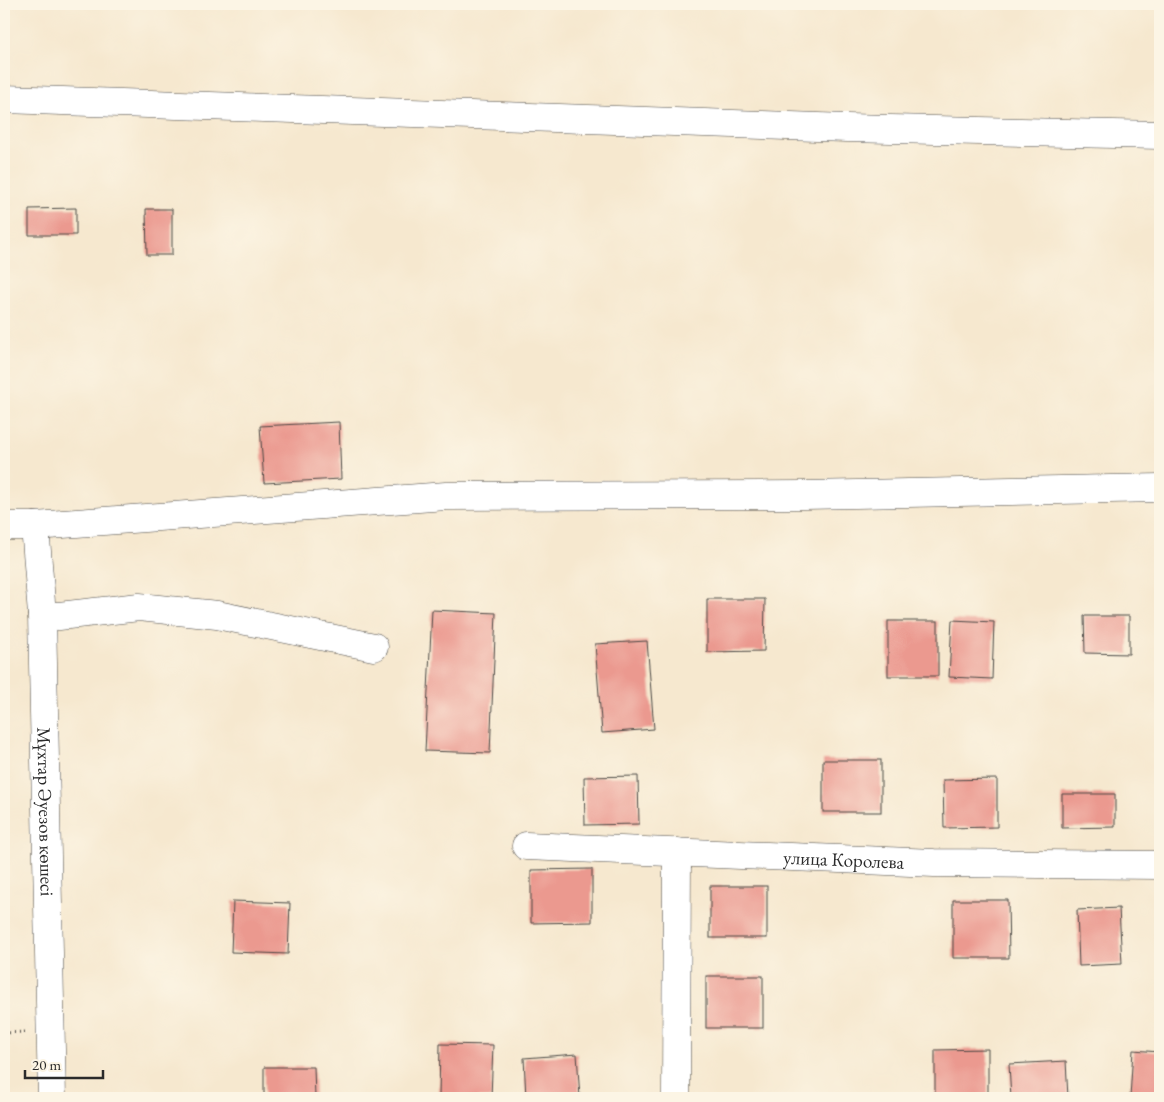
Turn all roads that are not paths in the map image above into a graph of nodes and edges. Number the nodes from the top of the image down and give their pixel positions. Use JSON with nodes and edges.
{"nodes":[{"id":1,"x":4,"y":99,"type":"edge"},
{"id":2,"x":1160,"y":135,"type":"edge"},
{"id":3,"x":1160,"y":488,"type":"edge"},
{"id":4,"x":4,"y":526,"type":"edge"},
{"id":5,"x":35,"y":526,"type":"junction"},
{"id":6,"x":42,"y":615,"type":"junction"},
{"id":7,"x":374,"y":647,"type":"dead end"},
{"id":8,"x":526,"y":846,"type":"dead end"},
{"id":9,"x":677,"y":852,"type":"junction"},
{"id":10,"x":1160,"y":865,"type":"edge"},
{"id":11,"x":52,"y":1098,"type":"edge"},
{"id":12,"x":676,"y":1098,"type":"edge"}],
"edges":[{"from":1,"to":2,"type":"street"},
{"from":3,"to":5,"type":"street"},
{"from":4,"to":5,"type":"street"},
{"from":5,"to":6,"type":"street","name":"Мұхтар Әуезов көшесі"},
{"from":6,"to":7,"type":"street"},
{"from":6,"to":11,"type":"street","name":"Мұхтар Әуезов көшесі"},
{"from":8,"to":9,"type":"street","name":"улица Королева"},
{"from":9,"to":10,"type":"street","name":"улица Королева"},
{"from":9,"to":12,"type":"street"}]}
